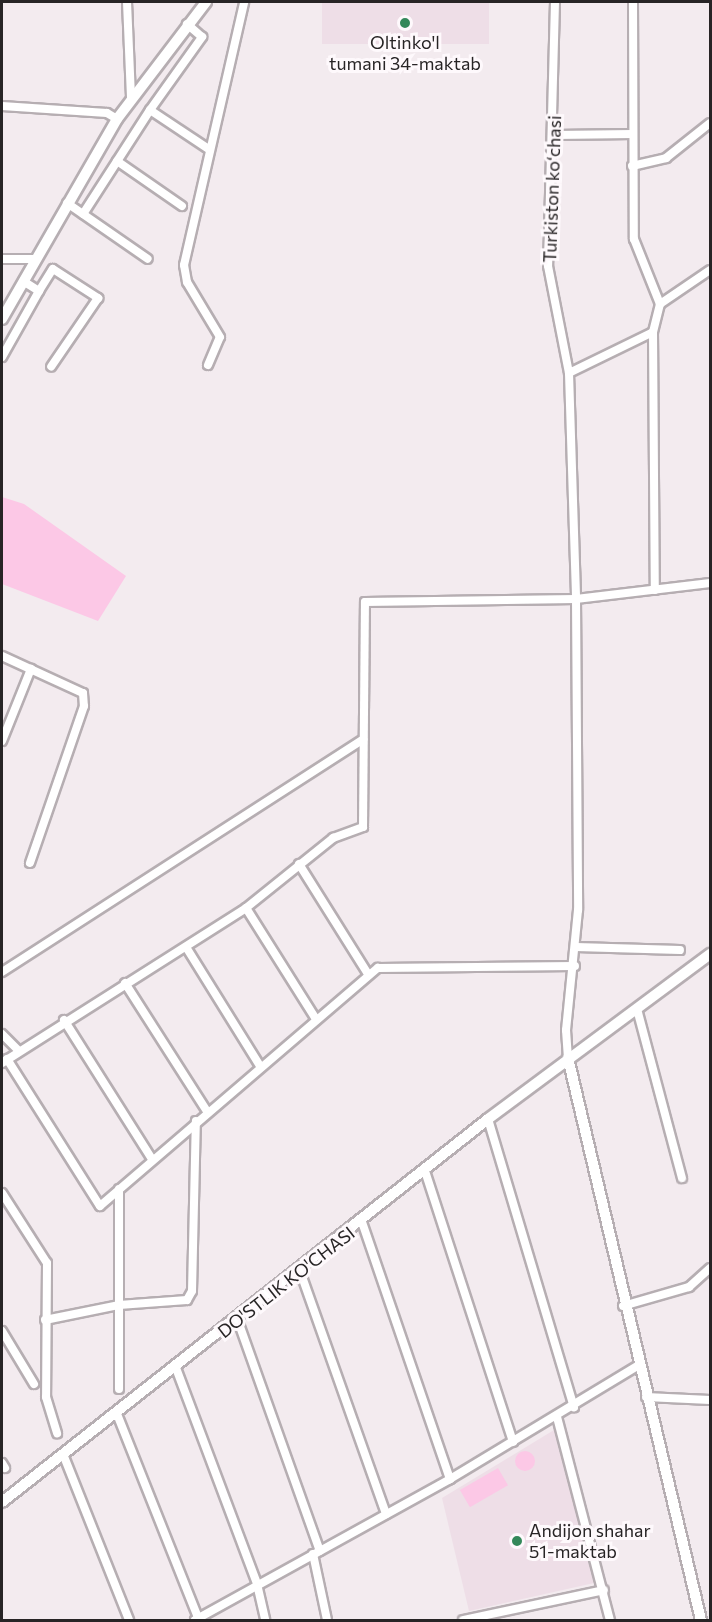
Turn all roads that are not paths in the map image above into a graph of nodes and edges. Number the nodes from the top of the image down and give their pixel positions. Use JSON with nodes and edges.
{"nodes":[{"id":1,"x":127,"y":2,"type":"edge"},
{"id":2,"x":206,"y":2,"type":"edge"},
{"id":3,"x":244,"y":2,"type":"edge"},
{"id":4,"x":555,"y":2,"type":"edge"},
{"id":5,"x":633,"y":2,"type":"edge"},
{"id":6,"x":187,"y":24,"type":"junction"},
{"id":7,"x":131,"y":99,"type":"junction"},
{"id":8,"x":2,"y":106,"type":"edge"},
{"id":9,"x":150,"y":110,"type":"junction"},
{"id":10,"x":117,"y":120,"type":"junction"},
{"id":11,"x":711,"y":123,"type":"edge"},
{"id":12,"x":633,"y":134,"type":"junction"},
{"id":13,"x":555,"y":135,"type":"junction"},
{"id":14,"x":210,"y":150,"type":"junction"},
{"id":15,"x":117,"y":160,"type":"junction"},
{"id":16,"x":632,"y":166,"type":"junction"},
{"id":17,"x":67,"y":203,"type":"junction"},
{"id":18,"x":182,"y":206,"type":"dead end"},
{"id":19,"x":83,"y":214,"type":"junction"},
{"id":20,"x":2,"y":259,"type":"edge"},
{"id":21,"x":35,"y":259,"type":"junction"},
{"id":22,"x":148,"y":259,"type":"dead end"},
{"id":23,"x":711,"y":270,"type":"edge"},
{"id":24,"x":22,"y":281,"type":"junction"},
{"id":25,"x":39,"y":291,"type":"junction"},
{"id":26,"x":660,"y":304,"type":"junction"},
{"id":27,"x":2,"y":319,"type":"edge"},
{"id":28,"x":653,"y":332,"type":"junction"},
{"id":29,"x":2,"y":357,"type":"edge"},
{"id":30,"x":208,"y":365,"type":"dead end"},
{"id":31,"x":51,"y":367,"type":"dead end"},
{"id":32,"x":569,"y":373,"type":"junction"},
{"id":33,"x":711,"y":583,"type":"edge"},
{"id":34,"x":655,"y":590,"type":"junction"},
{"id":35,"x":576,"y":599,"type":"junction"},
{"id":36,"x":2,"y":656,"type":"edge"},
{"id":37,"x":31,"y":669,"type":"junction"},
{"id":38,"x":363,"y":739,"type":"junction"},
{"id":39,"x":2,"y":741,"type":"edge"},
{"id":40,"x":30,"y":863,"type":"dead end"},
{"id":41,"x":299,"y":864,"type":"junction"},
{"id":42,"x":246,"y":909,"type":"junction"},
{"id":43,"x":186,"y":947,"type":"junction"},
{"id":44,"x":576,"y":947,"type":"junction"},
{"id":45,"x":680,"y":950,"type":"dead end"},
{"id":46,"x":711,"y":954,"type":"edge"},
{"id":47,"x":575,"y":966,"type":"junction"},
{"id":48,"x":2,"y":972,"type":"edge"},
{"id":49,"x":368,"y":974,"type":"junction"},
{"id":50,"x":125,"y":983,"type":"junction"},
{"id":51,"x":637,"y":1009,"type":"junction"},
{"id":52,"x":316,"y":1019,"type":"junction"},
{"id":53,"x":64,"y":1020,"type":"junction"},
{"id":54,"x":2,"y":1034,"type":"edge"},
{"id":55,"x":19,"y":1051,"type":"junction"},
{"id":56,"x":568,"y":1058,"type":"junction"},
{"id":57,"x":4,"y":1061,"type":"edge"},
{"id":58,"x":260,"y":1066,"type":"junction"},
{"id":59,"x":207,"y":1111,"type":"junction"},
{"id":60,"x":488,"y":1119,"type":"junction"},
{"id":61,"x":196,"y":1121,"type":"junction"},
{"id":62,"x":152,"y":1159,"type":"junction"},
{"id":63,"x":425,"y":1171,"type":"junction"},
{"id":64,"x":681,"y":1178,"type":"dead end"},
{"id":65,"x":119,"y":1189,"type":"junction"},
{"id":66,"x":2,"y":1193,"type":"edge"},
{"id":67,"x":362,"y":1222,"type":"junction"},
{"id":68,"x":711,"y":1268,"type":"edge"},
{"id":69,"x":300,"y":1271,"type":"junction"},
{"id":70,"x":119,"y":1305,"type":"junction"},
{"id":71,"x":623,"y":1306,"type":"junction"},
{"id":72,"x":45,"y":1320,"type":"junction"},
{"id":73,"x":238,"y":1321,"type":"junction"},
{"id":74,"x":2,"y":1331,"type":"edge"},
{"id":75,"x":639,"y":1365,"type":"junction"},
{"id":76,"x":176,"y":1368,"type":"junction"},
{"id":77,"x":34,"y":1384,"type":"dead end"},
{"id":78,"x":119,"y":1389,"type":"dead end"},
{"id":79,"x":646,"y":1396,"type":"junction"},
{"id":80,"x":711,"y":1400,"type":"edge"},
{"id":81,"x":574,"y":1407,"type":"junction"},
{"id":82,"x":117,"y":1414,"type":"junction"},
{"id":83,"x":557,"y":1417,"type":"junction"},
{"id":84,"x":57,"y":1434,"type":"dead end"},
{"id":85,"x":513,"y":1442,"type":"junction"},
{"id":86,"x":63,"y":1454,"type":"junction"},
{"id":87,"x":450,"y":1479,"type":"junction"},
{"id":88,"x":2,"y":1502,"type":"edge"},
{"id":89,"x":386,"y":1514,"type":"junction"},
{"id":90,"x":316,"y":1552,"type":"junction"},
{"id":91,"x":257,"y":1584,"type":"junction"},
{"id":92,"x":604,"y":1590,"type":"junction"},
{"id":93,"x":479,"y":1619,"type":"edge"},
{"id":94,"x":129,"y":1620,"type":"edge"},
{"id":95,"x":198,"y":1620,"type":"edge"},
{"id":96,"x":265,"y":1620,"type":"edge"},
{"id":97,"x":327,"y":1620,"type":"edge"},
{"id":98,"x":463,"y":1620,"type":"edge"},
{"id":99,"x":610,"y":1620,"type":"edge"},
{"id":100,"x":701,"y":1620,"type":"edge"}],
"edges":[{"from":1,"to":7,"type":"street"},
{"from":2,"to":6,"type":"street"},
{"from":3,"to":14,"type":"street"},
{"from":4,"to":13,"type":"street","name":"Turkiston koʻchasi"},
{"from":5,"to":12,"type":"street"},
{"from":6,"to":7,"type":"street"},
{"from":6,"to":9,"type":"street"},
{"from":7,"to":10,"type":"street"},
{"from":8,"to":10,"type":"street"},
{"from":9,"to":14,"type":"street"},
{"from":9,"to":15,"type":"street"},
{"from":10,"to":17,"type":"street"},
{"from":11,"to":16,"type":"street"},
{"from":12,"to":13,"type":"street"},
{"from":12,"to":16,"type":"street"},
{"from":13,"to":32,"type":"street","name":"Turkiston koʻchasi"},
{"from":14,"to":30,"type":"street"},
{"from":15,"to":18,"type":"street"},
{"from":15,"to":19,"type":"street"},
{"from":16,"to":26,"type":"street"},
{"from":17,"to":19,"type":"street"},
{"from":17,"to":21,"type":"street"},
{"from":19,"to":22,"type":"street"},
{"from":20,"to":21,"type":"street"},
{"from":21,"to":24,"type":"street"},
{"from":23,"to":26,"type":"street"},
{"from":24,"to":25,"type":"street"},
{"from":24,"to":27,"type":"street"},
{"from":25,"to":29,"type":"street"},
{"from":25,"to":31,"type":"street"},
{"from":26,"to":28,"type":"street"},
{"from":28,"to":32,"type":"street"},
{"from":28,"to":34,"type":"street"},
{"from":32,"to":35,"type":"street","name":"Turkiston koʻchasi"},
{"from":33,"to":34,"type":"street"},
{"from":34,"to":35,"type":"street"},
{"from":35,"to":38,"type":"street"},
{"from":35,"to":44,"type":"street","name":"Turkiston koʻchasi"},
{"from":36,"to":37,"type":"street"},
{"from":37,"to":39,"type":"street"},
{"from":37,"to":40,"type":"street"},
{"from":38,"to":41,"type":"street"},
{"from":38,"to":48,"type":"street"},
{"from":41,"to":42,"type":"street"},
{"from":41,"to":49,"type":"street"},
{"from":42,"to":43,"type":"street"},
{"from":42,"to":52,"type":"street"},
{"from":43,"to":50,"type":"street"},
{"from":43,"to":58,"type":"street"},
{"from":44,"to":45,"type":"street"},
{"from":44,"to":47,"type":"street","name":"Turkiston koʻchasi"},
{"from":46,"to":51,"type":"street","name":"DO'STLIK KO'CHASI"},
{"from":47,"to":49,"type":"street"},
{"from":47,"to":56,"type":"street","name":"Turkiston koʻchasi"},
{"from":49,"to":52,"type":"street"},
{"from":50,"to":53,"type":"street"},
{"from":50,"to":59,"type":"street"},
{"from":51,"to":56,"type":"street","name":"DO'STLIK KO'CHASI"},
{"from":51,"to":64,"type":"street"},
{"from":52,"to":58,"type":"street"},
{"from":53,"to":55,"type":"street"},
{"from":53,"to":62,"type":"street"},
{"from":54,"to":55,"type":"street"},
{"from":55,"to":57,"type":"street"},
{"from":56,"to":60,"type":"street","name":"DO'STLIK KO'CHASI"},
{"from":56,"to":71,"type":"street"},
{"from":57,"to":65,"type":"street"},
{"from":58,"to":59,"type":"street"},
{"from":59,"to":61,"type":"street"},
{"from":60,"to":63,"type":"street","name":"DO'STLIK KO'CHASI"},
{"from":60,"to":81,"type":"street"},
{"from":61,"to":62,"type":"street"},
{"from":61,"to":70,"type":"street"},
{"from":62,"to":65,"type":"street"},
{"from":63,"to":67,"type":"street","name":"DO'STLIK KO'CHASI"},
{"from":63,"to":85,"type":"street"},
{"from":65,"to":70,"type":"street"},
{"from":66,"to":72,"type":"street"},
{"from":67,"to":69,"type":"street","name":"DO'STLIK KO'CHASI"},
{"from":67,"to":87,"type":"street"},
{"from":68,"to":71,"type":"street"},
{"from":69,"to":73,"type":"street","name":"DO'STLIK KO'CHASI"},
{"from":69,"to":89,"type":"street"},
{"from":70,"to":72,"type":"street"},
{"from":70,"to":78,"type":"street"},
{"from":71,"to":75,"type":"street"},
{"from":72,"to":84,"type":"street"},
{"from":73,"to":76,"type":"street","name":"DO'STLIK KO'CHASI"},
{"from":73,"to":90,"type":"street"},
{"from":74,"to":77,"type":"street"},
{"from":75,"to":79,"type":"street"},
{"from":75,"to":81,"type":"street"},
{"from":76,"to":82,"type":"street","name":"DO'STLIK KO'CHASI"},
{"from":76,"to":91,"type":"street"},
{"from":79,"to":80,"type":"street"},
{"from":79,"to":100,"type":"street"},
{"from":81,"to":83,"type":"street"},
{"from":82,"to":86,"type":"street","name":"DO'STLIK KO'CHASI"},
{"from":82,"to":95,"type":"street"},
{"from":83,"to":85,"type":"street"},
{"from":83,"to":92,"type":"street"},
{"from":85,"to":87,"type":"street"},
{"from":86,"to":88,"type":"street","name":"DO'STLIK KO'CHASI"},
{"from":86,"to":94,"type":"street"},
{"from":87,"to":89,"type":"street"},
{"from":89,"to":90,"type":"street"},
{"from":90,"to":91,"type":"street"},
{"from":90,"to":97,"type":"street"},
{"from":91,"to":95,"type":"street"},
{"from":91,"to":96,"type":"street"},
{"from":92,"to":93,"type":"street"},
{"from":92,"to":99,"type":"street"},
{"from":93,"to":98,"type":"street"}]}
